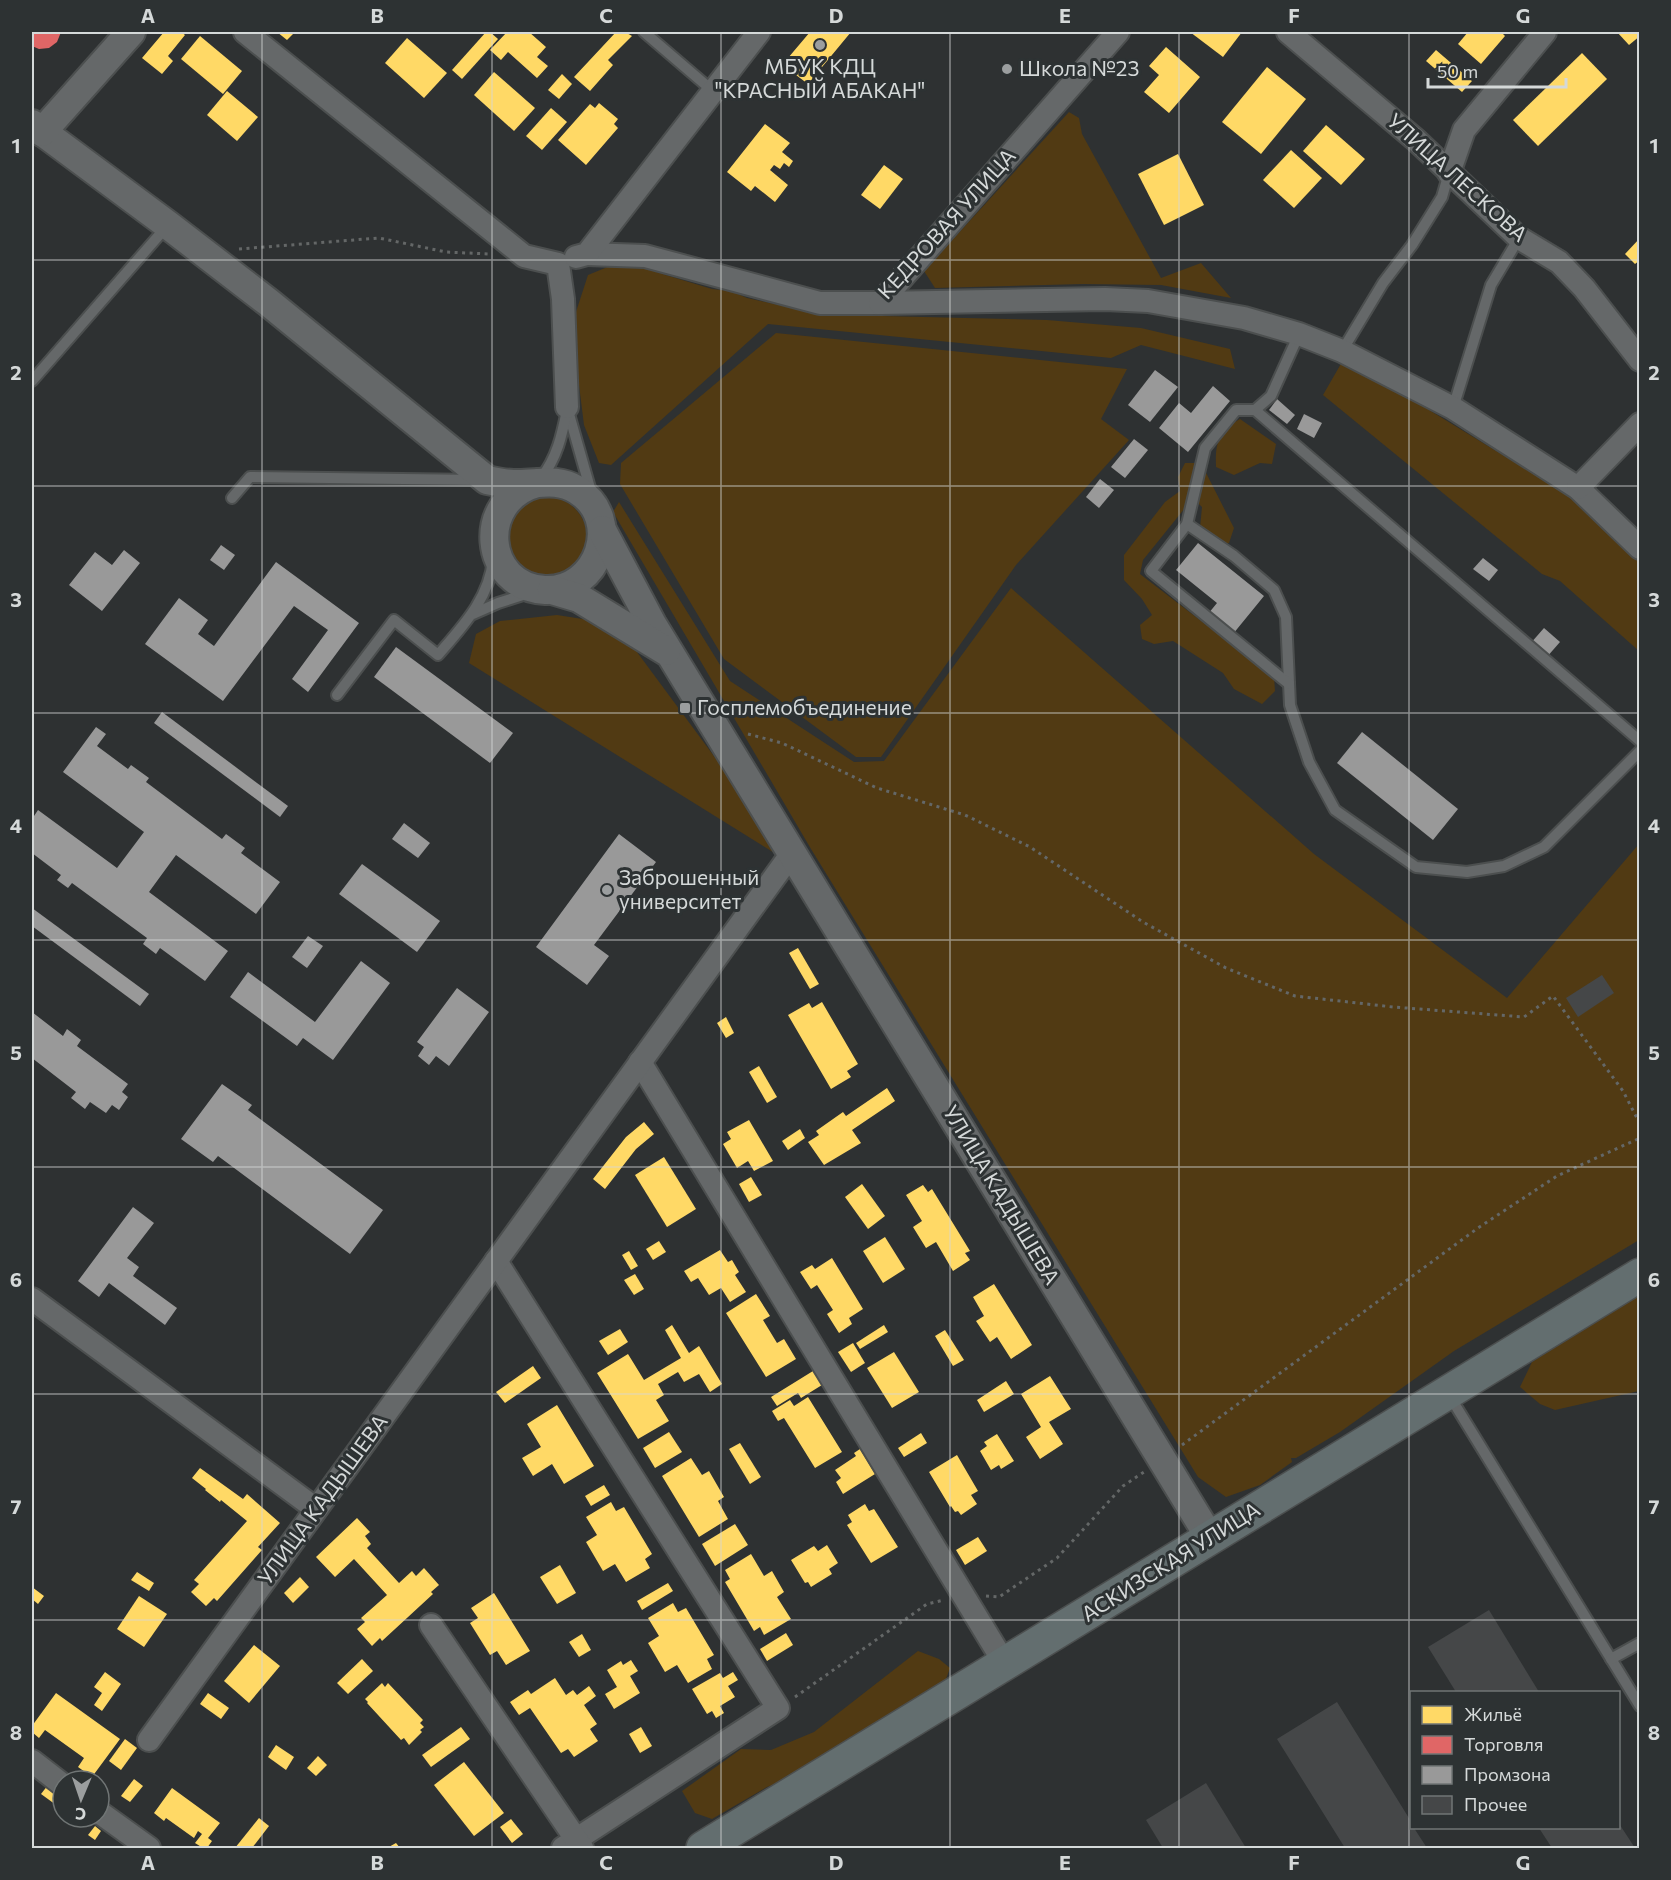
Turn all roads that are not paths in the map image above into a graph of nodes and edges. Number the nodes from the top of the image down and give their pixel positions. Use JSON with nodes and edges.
{"nodes":[{"id":1,"x":131,"y":32,"type":"edge"},
{"id":2,"x":245,"y":32,"type":"edge"},
{"id":3,"x":644,"y":32,"type":"edge"},
{"id":4,"x":759,"y":32,"type":"edge"},
{"id":5,"x":1118,"y":32,"type":"edge"},
{"id":6,"x":1288,"y":32,"type":"edge"},
{"id":7,"x":1545,"y":32,"type":"edge"},
{"id":8,"x":714,"y":92,"type":"junction"},
{"id":9,"x":37,"y":128,"type":"edge"},
{"id":10,"x":1449,"y":173,"type":"junction"},
{"id":11,"x":168,"y":225,"type":"junction"},
{"id":12,"x":1519,"y":238,"type":"junction"},
{"id":13,"x":587,"y":254,"type":"junction"},
{"id":14,"x":558,"y":264,"type":"junction"},
{"id":15,"x":880,"y":303,"type":"junction"},
{"id":16,"x":1299,"y":334,"type":"junction"},
{"id":17,"x":1342,"y":351,"type":"junction"},
{"id":18,"x":1640,"y":360,"type":"edge"},
{"id":19,"x":33,"y":376,"type":"edge"},
{"id":20,"x":567,"y":407,"type":"junction"},
{"id":21,"x":1453,"y":408,"type":"junction"},
{"id":22,"x":1255,"y":410,"type":"junction"},
{"id":23,"x":1640,"y":424,"type":"edge"},
{"id":24,"x":487,"y":480,"type":"junction"},
{"id":25,"x":537,"y":483,"type":"junction"},
{"id":26,"x":1578,"y":488,"type":"junction"},
{"id":27,"x":232,"y":498,"type":"dead end"},
{"id":28,"x":599,"y":521,"type":"junction"},
{"id":29,"x":1187,"y":524,"type":"junction"},
{"id":30,"x":494,"y":536,"type":"junction"},
{"id":31,"x":1640,"y":548,"type":"edge"},
{"id":32,"x":552,"y":590,"type":"junction"},
{"id":33,"x":473,"y":614,"type":"junction"},
{"id":34,"x":671,"y":654,"type":"junction"},
{"id":35,"x":1289,"y":684,"type":"junction"},
{"id":36,"x":337,"y":695,"type":"dead end"},
{"id":37,"x":1640,"y":741,"type":"edge"},
{"id":38,"x":1640,"y":751,"type":"edge"},
{"id":39,"x":792,"y":853,"type":"junction"},
{"id":40,"x":640,"y":1062,"type":"junction"},
{"id":41,"x":496,"y":1261,"type":"junction"},
{"id":42,"x":1640,"y":1275,"type":"edge"},
{"id":43,"x":32,"y":1299,"type":"edge"},
{"id":44,"x":1447,"y":1393,"type":"junction"},
{"id":45,"x":316,"y":1509,"type":"junction"},
{"id":46,"x":1210,"y":1538,"type":"junction"},
{"id":47,"x":431,"y":1625,"type":"dead end"},
{"id":48,"x":1640,"y":1643,"type":"edge"},
{"id":49,"x":1611,"y":1659,"type":"junction"},
{"id":50,"x":1005,"y":1664,"type":"junction"},
{"id":51,"x":1640,"y":1706,"type":"edge"},
{"id":52,"x":149,"y":1740,"type":"dead end"},
{"id":53,"x":32,"y":1761,"type":"edge"},
{"id":54,"x":51,"y":1776,"type":"edge"},
{"id":55,"x":111,"y":1821,"type":"edge"},
{"id":56,"x":574,"y":1846,"type":"edge"},
{"id":57,"x":149,"y":1848,"type":"edge"},
{"id":58,"x":703,"y":1848,"type":"edge"}],
"edges":[{"from":1,"to":9,"type":"street"},
{"from":2,"to":14,"type":"street"},
{"from":3,"to":8,"type":"lane"},
{"from":4,"to":8,"type":"street"},
{"from":5,"to":15,"type":"street","name":"КЕДРОВАЯ УЛИЦА"},
{"from":6,"to":10,"type":"street","name":"УЛИЦА ЛЕСКОВА"},
{"from":7,"to":10,"type":"street"},
{"from":8,"to":13,"type":"street"},
{"from":9,"to":11,"type":"street"},
{"from":10,"to":12,"type":"street","name":"УЛИЦА ЛЕСКОВА"},
{"from":10,"to":17,"type":"lane"},
{"from":11,"to":19,"type":"lane"},
{"from":11,"to":24,"type":"street"},
{"from":12,"to":18,"type":"street","name":"УЛИЦА ЛЕСКОВА"},
{"from":12,"to":21,"type":"lane"},
{"from":13,"to":14,"type":"street"},
{"from":13,"to":15,"type":"street","name":"КЕДРОВАЯ УЛИЦА"},
{"from":14,"to":20,"type":"street"},
{"from":15,"to":16,"type":"street"},
{"from":16,"to":17,"type":"street"},
{"from":16,"to":22,"type":"lane"},
{"from":17,"to":21,"type":"street"},
{"from":20,"to":25,"type":"lane"},
{"from":20,"to":28,"type":"lane"},
{"from":21,"to":26,"type":"street"},
{"from":22,"to":29,"type":"lane"},
{"from":22,"to":37,"type":"lane"},
{"from":23,"to":26,"type":"street"},
{"from":24,"to":25,"type":"street"},
{"from":24,"to":27,"type":"lane"},
{"from":24,"to":30,"type":"street"},
{"from":25,"to":28,"type":"street"},
{"from":25,"to":30,"type":"street"},
{"from":26,"to":31,"type":"street"},
{"from":28,"to":32,"type":"street"},
{"from":28,"to":34,"type":"street","name":"УЛИЦА КАДЫШЕВА"},
{"from":29,"to":35,"type":"lane"},
{"from":29,"to":35,"type":"lane"},
{"from":30,"to":32,"type":"street"},
{"from":30,"to":33,"type":"lane"},
{"from":32,"to":33,"type":"lane"},
{"from":32,"to":34,"type":"street"},
{"from":33,"to":36,"type":"lane"},
{"from":34,"to":39,"type":"street","name":"УЛИЦА КАДЫШЕВА"},
{"from":35,"to":38,"type":"lane"},
{"from":39,"to":40,"type":"street","name":"УЛИЦА КАДЫШЕВА"},
{"from":39,"to":46,"type":"street","name":"УЛИЦА КАДЫШЕВА"},
{"from":40,"to":41,"type":"street","name":"УЛИЦА КАДЫШЕВА"},
{"from":40,"to":50,"type":"street"},
{"from":41,"to":45,"type":"street","name":"УЛИЦА КАДЫШЕВА"},
{"from":41,"to":56,"type":"street"},
{"from":42,"to":44,"type":"main road","name":"АСКИЗСКАЯ УЛИЦА"},
{"from":43,"to":45,"type":"street"},
{"from":44,"to":46,"type":"main road","name":"АСКИЗСКАЯ УЛИЦА"},
{"from":44,"to":49,"type":"lane"},
{"from":45,"to":52,"type":"street","name":"УЛИЦА КАДЫШЕВА"},
{"from":46,"to":50,"type":"main road","name":"АСКИЗСКАЯ УЛИЦА"},
{"from":47,"to":56,"type":"street"},
{"from":48,"to":49,"type":"lane"},
{"from":49,"to":51,"type":"lane"},
{"from":50,"to":58,"type":"main road","name":"АСКИЗСКАЯ УЛИЦА"},
{"from":53,"to":54,"type":"street"},
{"from":55,"to":57,"type":"street"}]}
